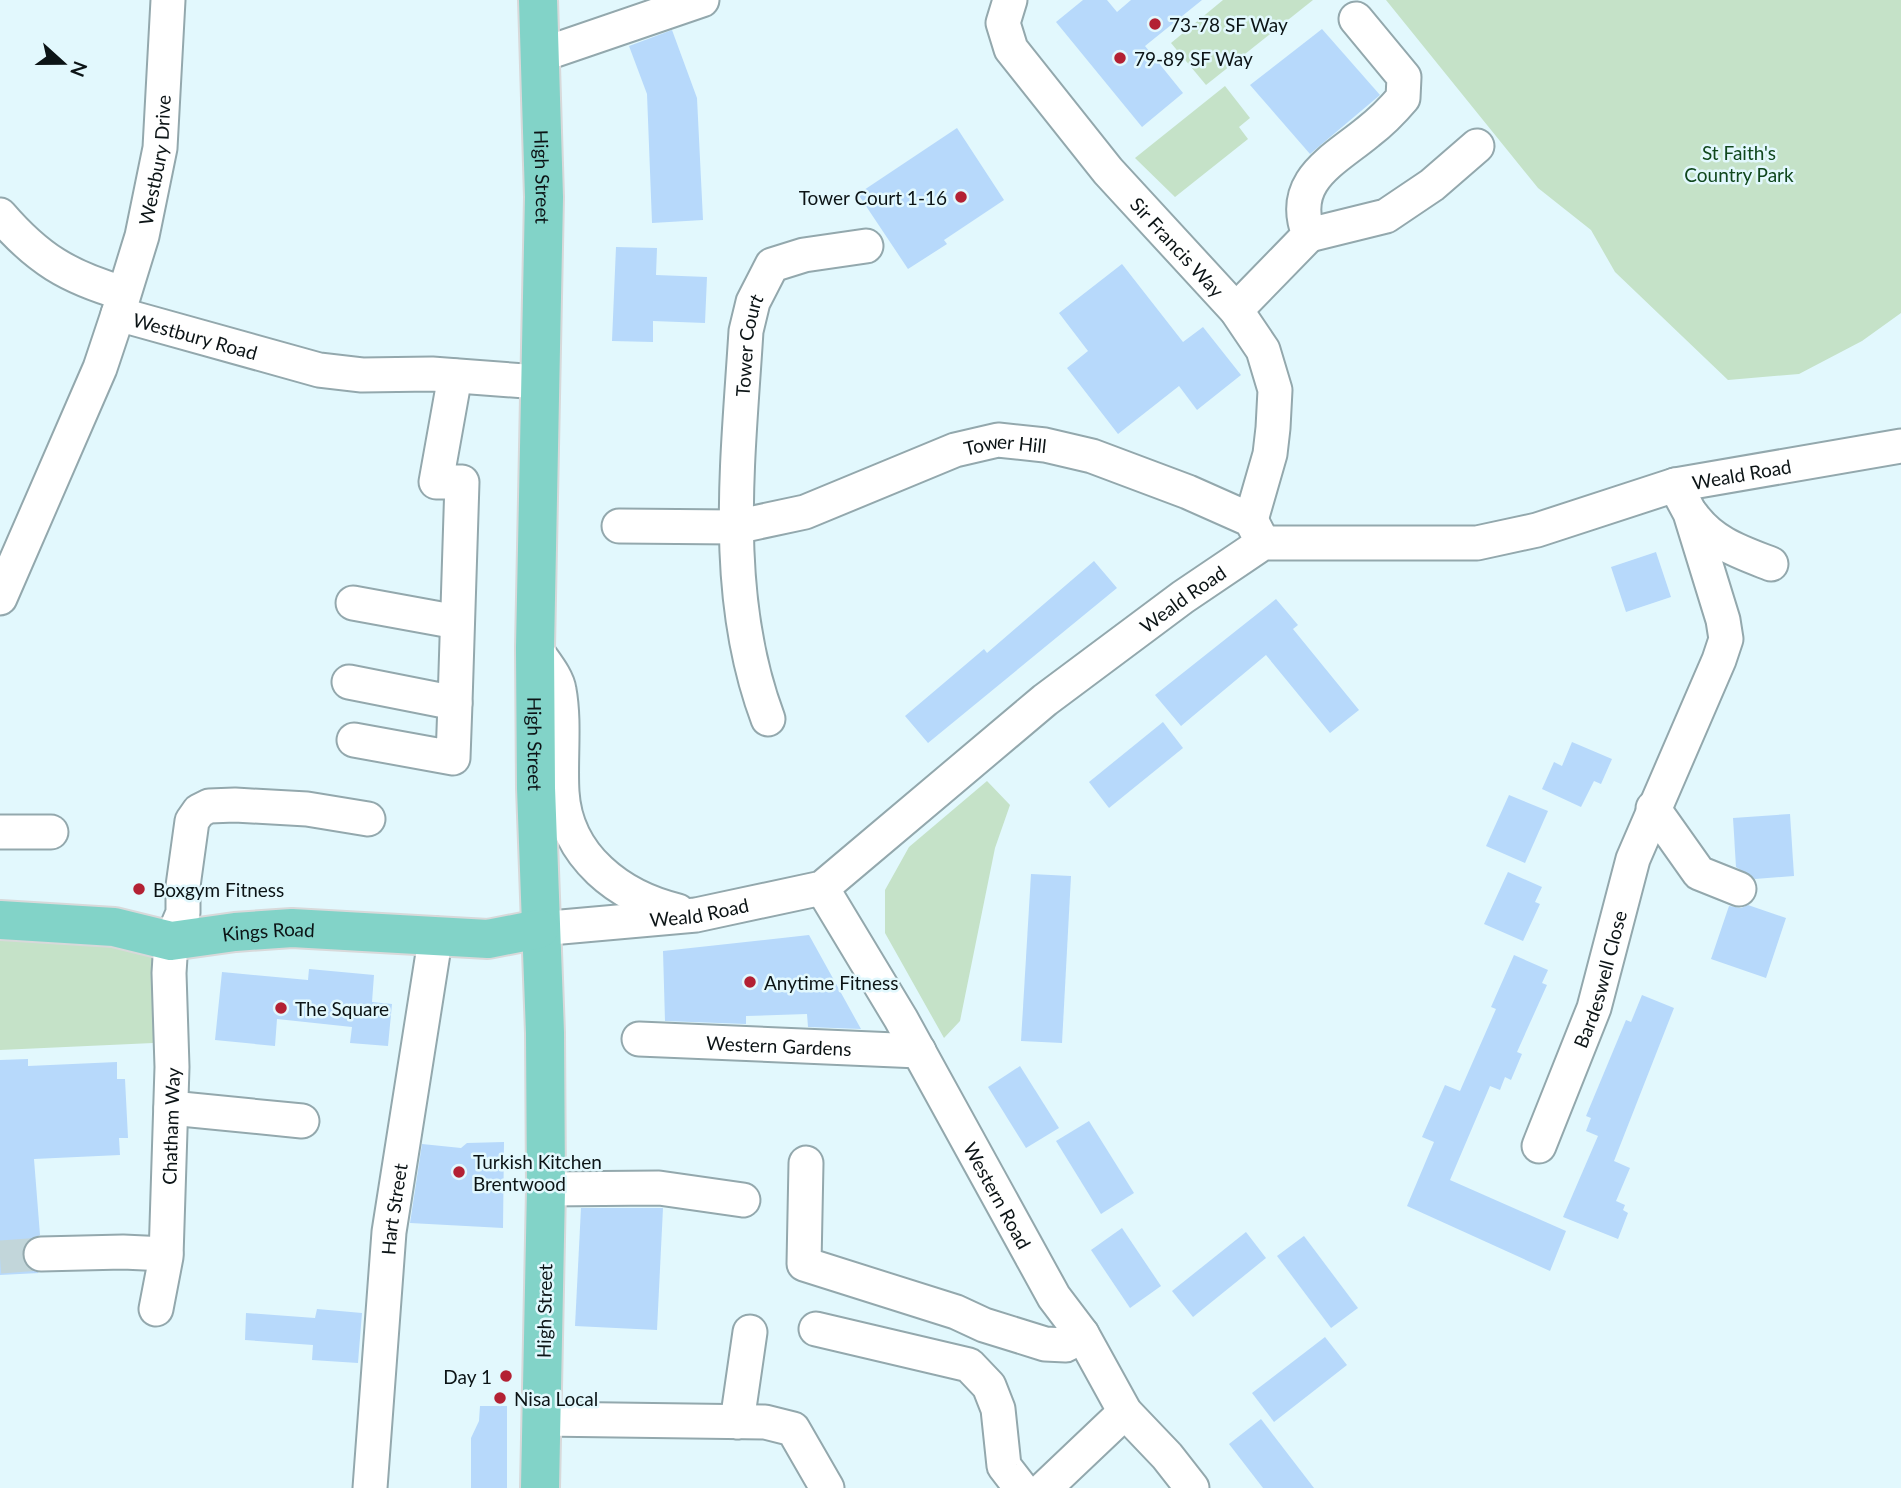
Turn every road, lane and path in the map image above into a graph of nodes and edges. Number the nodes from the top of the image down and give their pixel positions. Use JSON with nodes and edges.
{"nodes":[{"id":1,"x":168,"y":0,"type":"edge"},
{"id":2,"x":538,"y":0,"type":"edge"},
{"id":3,"x":702,"y":0,"type":"edge"},
{"id":4,"x":1010,"y":0,"type":"edge"},
{"id":5,"x":1356,"y":19,"type":"dead end"},
{"id":6,"x":541,"y":55,"type":"junction"},
{"id":7,"x":1477,"y":146,"type":"dead end"},
{"id":8,"x":0,"y":215,"type":"edge"},
{"id":9,"x":1309,"y":235,"type":"junction"},
{"id":10,"x":866,"y":246,"type":"dead end"},
{"id":11,"x":120,"y":303,"type":"junction"},
{"id":12,"x":1236,"y":310,"type":"junction"},
{"id":13,"x":455,"y":376,"type":"junction"},
{"id":14,"x":539,"y":383,"type":"junction"},
{"id":15,"x":1901,"y":446,"type":"edge"},
{"id":16,"x":1683,"y":499,"type":"junction"},
{"id":17,"x":620,"y":526,"type":"dead end"},
{"id":18,"x":735,"y":527,"type":"junction"},
{"id":19,"x":1257,"y":531,"type":"junction"},
{"id":20,"x":1771,"y":564,"type":"dead end"},
{"id":21,"x":0,"y":598,"type":"edge"},
{"id":22,"x":353,"y":603,"type":"dead end"},
{"id":23,"x":457,"y":622,"type":"junction"},
{"id":24,"x":535,"y":648,"type":"junction"},
{"id":25,"x":349,"y":682,"type":"dead end"},
{"id":26,"x":455,"y":703,"type":"junction"},
{"id":27,"x":768,"y":719,"type":"dead end"},
{"id":28,"x":354,"y":740,"type":"dead end"},
{"id":29,"x":1653,"y":808,"type":"junction"},
{"id":30,"x":368,"y":819,"type":"dead end"},
{"id":31,"x":0,"y":832,"type":"edge"},
{"id":32,"x":51,"y":832,"type":"dead end"},
{"id":33,"x":822,"y":888,"type":"junction"},
{"id":34,"x":1739,"y":889,"type":"dead end"},
{"id":35,"x":696,"y":915,"type":"junction"},
{"id":36,"x":0,"y":920,"type":"edge"},
{"id":37,"x":539,"y":929,"type":"junction"},
{"id":38,"x":436,"y":934,"type":"junction"},
{"id":39,"x":171,"y":941,"type":"junction"},
{"id":40,"x":639,"y":1039,"type":"dead end"},
{"id":41,"x":919,"y":1051,"type":"junction"},
{"id":42,"x":171,"y":1108,"type":"junction"},
{"id":43,"x":302,"y":1121,"type":"dead end"},
{"id":44,"x":1539,"y":1146,"type":"dead end"},
{"id":45,"x":806,"y":1163,"type":"dead end"},
{"id":46,"x":546,"y":1189,"type":"junction"},
{"id":47,"x":743,"y":1200,"type":"dead end"},
{"id":48,"x":41,"y":1254,"type":"tunnel mouth"},
{"id":49,"x":166,"y":1254,"type":"junction"},
{"id":50,"x":156,"y":1309,"type":"dead end"},
{"id":51,"x":816,"y":1329,"type":"dead end"},
{"id":52,"x":750,"y":1332,"type":"dead end"},
{"id":53,"x":1082,"y":1334,"type":"junction"},
{"id":54,"x":1125,"y":1412,"type":"junction"},
{"id":55,"x":542,"y":1419,"type":"junction"},
{"id":56,"x":751,"y":1422,"type":"junction"},
{"id":57,"x":370,"y":1488,"type":"edge"},
{"id":58,"x":540,"y":1488,"type":"edge"},
{"id":59,"x":827,"y":1488,"type":"edge"},
{"id":60,"x":1021,"y":1488,"type":"edge"},
{"id":61,"x":1045,"y":1488,"type":"edge"},
{"id":62,"x":1192,"y":1488,"type":"edge"}],
"edges":[{"from":1,"to":11,"type":"street","name":"Westbury Drive"},
{"from":2,"to":6,"type":"main road","name":"High Street"},
{"from":3,"to":6,"type":"street"},
{"from":4,"to":12,"type":"street","name":"Sir Francis Way"},
{"from":5,"to":9,"type":"street"},
{"from":6,"to":14,"type":"main road","name":"High Street"},
{"from":7,"to":9,"type":"street"},
{"from":8,"to":11,"type":"street"},
{"from":9,"to":12,"type":"street"},
{"from":10,"to":18,"type":"street","name":"Tower Court"},
{"from":11,"to":13,"type":"street","name":"Westbury Road"},
{"from":11,"to":21,"type":"street","name":"Westbury Road"},
{"from":12,"to":19,"type":"street","name":"Sir Francis Way"},
{"from":13,"to":14,"type":"street","name":"Westbury Road"},
{"from":13,"to":23,"type":"street"},
{"from":14,"to":24,"type":"main road","name":"High Street"},
{"from":15,"to":16,"type":"street","name":"Weald Road"},
{"from":16,"to":19,"type":"street","name":"Weald Road"},
{"from":16,"to":20,"type":"street"},
{"from":16,"to":29,"type":"street","name":"Bardeswell Close"},
{"from":17,"to":18,"type":"street","name":"Tower Hill"},
{"from":18,"to":19,"type":"street","name":"Tower Hill"},
{"from":18,"to":27,"type":"street"},
{"from":19,"to":33,"type":"street","name":"Weald Road"},
{"from":22,"to":23,"type":"street"},
{"from":23,"to":26,"type":"street"},
{"from":24,"to":35,"type":"street"},
{"from":24,"to":37,"type":"main road","name":"High Street"},
{"from":25,"to":26,"type":"street"},
{"from":26,"to":28,"type":"street"},
{"from":29,"to":34,"type":"street"},
{"from":29,"to":44,"type":"street","name":"Bardeswell Close"},
{"from":30,"to":39,"type":"street","name":"Chatham Way"},
{"from":31,"to":32,"type":"street"},
{"from":33,"to":35,"type":"street","name":"Weald Road"},
{"from":33,"to":41,"type":"street","name":"Western Road"},
{"from":35,"to":37,"type":"street","name":"Weald Road"},
{"from":36,"to":39,"type":"main road","name":"Kings Road"},
{"from":37,"to":38,"type":"main road","name":"Kings Road"},
{"from":37,"to":46,"type":"main road","name":"High Street"},
{"from":38,"to":39,"type":"main road","name":"Kings Road"},
{"from":38,"to":57,"type":"street","name":"Hart Street"},
{"from":39,"to":42,"type":"street","name":"Chatham Way"},
{"from":40,"to":41,"type":"street","name":"Western Gardens"},
{"from":41,"to":53,"type":"street","name":"Western Road"},
{"from":42,"to":43,"type":"street"},
{"from":42,"to":49,"type":"street","name":"Chatham Way"},
{"from":45,"to":53,"type":"street"},
{"from":46,"to":47,"type":"street"},
{"from":46,"to":55,"type":"main road","name":"High Street"},
{"from":48,"to":49,"type":"street"},
{"from":49,"to":50,"type":"street","name":"Chatham Way"},
{"from":51,"to":60,"type":"street"},
{"from":52,"to":56,"type":"street"},
{"from":53,"to":54,"type":"street","name":"Western Road"},
{"from":54,"to":61,"type":"street"},
{"from":54,"to":62,"type":"street","name":"Western Road"},
{"from":55,"to":56,"type":"street"},
{"from":55,"to":58,"type":"main road","name":"High Street"},
{"from":56,"to":59,"type":"street"}]}
